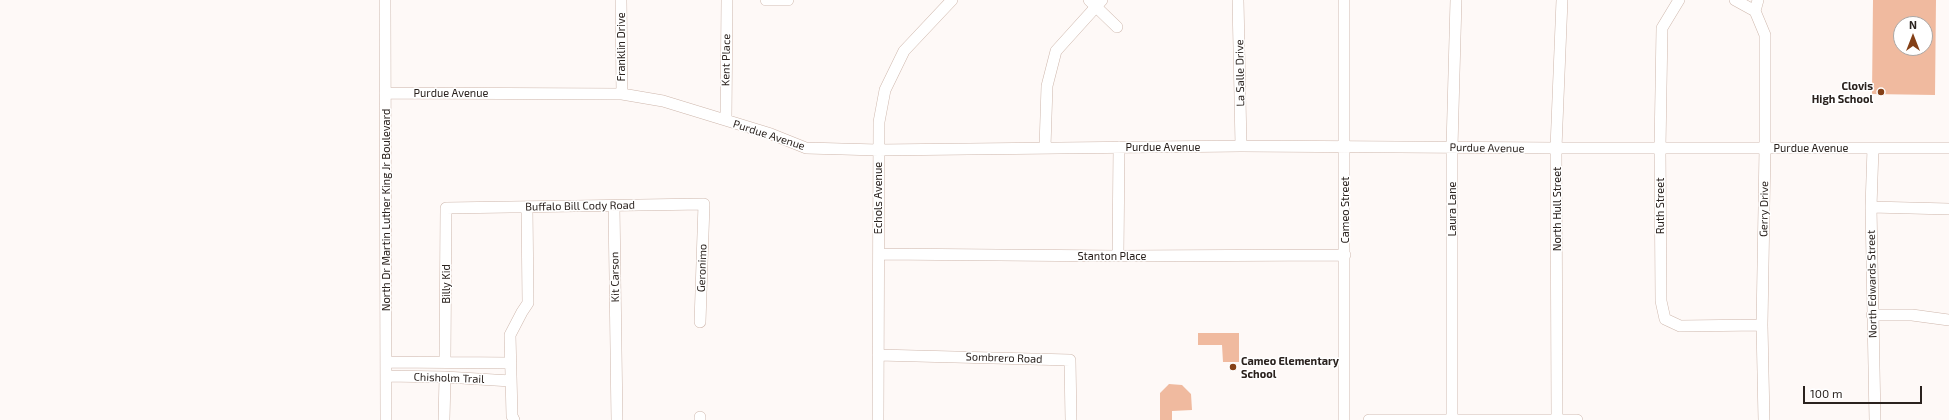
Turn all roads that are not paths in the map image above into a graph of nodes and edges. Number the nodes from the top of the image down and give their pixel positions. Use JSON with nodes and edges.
{"nodes":[{"id":1,"x":385,"y":0,"type":"edge"},
{"id":2,"x":621,"y":0,"type":"edge"},
{"id":3,"x":727,"y":0,"type":"edge"},
{"id":4,"x":766,"y":0,"type":"edge"},
{"id":5,"x":788,"y":0,"type":"edge"},
{"id":6,"x":952,"y":0,"type":"edge"},
{"id":7,"x":1238,"y":0,"type":"edge"},
{"id":8,"x":1344,"y":0,"type":"edge"},
{"id":9,"x":1456,"y":0,"type":"edge"},
{"id":10,"x":1562,"y":0,"type":"edge"},
{"id":11,"x":1679,"y":0,"type":"edge"},
{"id":12,"x":1735,"y":0,"type":"edge"},
{"id":13,"x":1758,"y":0,"type":"edge"},
{"id":14,"x":1096,"y":2,"type":"edge"},
{"id":15,"x":1755,"y":11,"type":"junction"},
{"id":16,"x":1117,"y":27,"type":"dead end"},
{"id":17,"x":386,"y":93,"type":"junction"},
{"id":18,"x":622,"y":94,"type":"junction"},
{"id":19,"x":726,"y":120,"type":"junction"},
{"id":20,"x":1241,"y":146,"type":"junction"},
{"id":21,"x":1045,"y":147,"type":"junction"},
{"id":22,"x":1119,"y":147,"type":"junction"},
{"id":23,"x":1452,"y":147,"type":"junction"},
{"id":24,"x":1344,"y":148,"type":"junction"},
{"id":25,"x":1556,"y":148,"type":"junction"},
{"id":26,"x":1660,"y":148,"type":"junction"},
{"id":27,"x":1766,"y":148,"type":"junction"},
{"id":28,"x":1874,"y":148,"type":"junction"},
{"id":29,"x":1949,"y":148,"type":"edge"},
{"id":30,"x":878,"y":150,"type":"junction"},
{"id":31,"x":614,"y":206,"type":"junction"},
{"id":32,"x":527,"y":207,"type":"junction"},
{"id":33,"x":1871,"y":207,"type":"junction"},
{"id":34,"x":446,"y":208,"type":"joint"},
{"id":35,"x":1949,"y":209,"type":"edge"},
{"id":36,"x":704,"y":213,"type":"joint"},
{"id":37,"x":879,"y":254,"type":"junction"},
{"id":38,"x":1345,"y":255,"type":"junction"},
{"id":39,"x":1118,"y":256,"type":"junction"},
{"id":40,"x":1872,"y":315,"type":"junction"},
{"id":41,"x":1949,"y":320,"type":"edge"},
{"id":42,"x":700,"y":322,"type":"dead end"},
{"id":43,"x":1762,"y":325,"type":"junction"},
{"id":44,"x":878,"y":355,"type":"junction"},
{"id":45,"x":445,"y":361,"type":"junction"},
{"id":46,"x":386,"y":362,"type":"junction"},
{"id":47,"x":511,"y":363,"type":"junction"},
{"id":48,"x":386,"y":376,"type":"junction"},
{"id":49,"x":445,"y":377,"type":"junction"},
{"id":50,"x":511,"y":381,"type":"junction"},
{"id":51,"x":1452,"y":419,"type":"edge"},
{"id":52,"x":1557,"y":419,"type":"edge"},
{"id":53,"x":386,"y":420,"type":"edge"},
{"id":54,"x":444,"y":420,"type":"edge"},
{"id":55,"x":514,"y":420,"type":"edge"},
{"id":56,"x":617,"y":420,"type":"edge"},
{"id":57,"x":878,"y":420,"type":"edge"},
{"id":58,"x":1071,"y":420,"type":"edge"},
{"id":59,"x":1344,"y":420,"type":"edge"},
{"id":60,"x":1369,"y":420,"type":"edge"},
{"id":61,"x":1577,"y":420,"type":"edge"},
{"id":62,"x":1764,"y":420,"type":"edge"},
{"id":63,"x":1875,"y":420,"type":"edge"}],
"edges":[{"from":1,"to":17,"type":"street","name":"North Dr Martin Luther King Jr Boulevard"},
{"from":2,"to":18,"type":"street","name":"Franklin Drive"},
{"from":3,"to":19,"type":"street","name":"Kent Place"},
{"from":4,"to":5,"type":"street"},
{"from":6,"to":30,"type":"street","name":"Echols Avenue"},
{"from":7,"to":20,"type":"street","name":"La Salle Drive"},
{"from":8,"to":24,"type":"street","name":"Cameo Street"},
{"from":9,"to":23,"type":"street","name":"Laura Lane"},
{"from":10,"to":25,"type":"street","name":"North Hull Street"},
{"from":11,"to":26,"type":"street","name":"Ruth Street"},
{"from":12,"to":15,"type":"street"},
{"from":13,"to":15,"type":"street"},
{"from":14,"to":16,"type":"street"},
{"from":14,"to":21,"type":"street"},
{"from":15,"to":27,"type":"street","name":"Gerry Drive"},
{"from":17,"to":18,"type":"street","name":"Purdue Avenue"},
{"from":17,"to":46,"type":"street","name":"North Dr Martin Luther King Jr Boulevard"},
{"from":18,"to":19,"type":"street","name":"Purdue Avenue"},
{"from":19,"to":30,"type":"street","name":"Purdue Avenue"},
{"from":20,"to":22,"type":"street","name":"Purdue Avenue"},
{"from":20,"to":24,"type":"street","name":"Purdue Avenue"},
{"from":21,"to":22,"type":"street","name":"Purdue Avenue"},
{"from":21,"to":30,"type":"street","name":"Purdue Avenue"},
{"from":22,"to":39,"type":"street"},
{"from":23,"to":24,"type":"street","name":"Purdue Avenue"},
{"from":23,"to":25,"type":"street","name":"Purdue Avenue"},
{"from":23,"to":51,"type":"street","name":"Laura Lane"},
{"from":24,"to":38,"type":"street","name":"Cameo Street"},
{"from":25,"to":26,"type":"street","name":"Purdue Avenue"},
{"from":25,"to":52,"type":"street","name":"North Hull Street"},
{"from":26,"to":27,"type":"street","name":"Purdue Avenue"},
{"from":26,"to":43,"type":"street","name":"Ruth Street"},
{"from":27,"to":28,"type":"street","name":"Purdue Avenue"},
{"from":27,"to":43,"type":"street","name":"Gerry Drive"},
{"from":28,"to":29,"type":"street","name":"Purdue Avenue"},
{"from":28,"to":33,"type":"street","name":"North Edwards Street"},
{"from":30,"to":37,"type":"street","name":"Echols Avenue"},
{"from":31,"to":32,"type":"street","name":"Buffalo Bill Cody Road"},
{"from":31,"to":36,"type":"street","name":"Buffalo Bill Cody Road"},
{"from":31,"to":56,"type":"street","name":"Kit Carson"},
{"from":32,"to":34,"type":"street","name":"Buffalo Bill Cody Road"},
{"from":32,"to":47,"type":"street"},
{"from":33,"to":35,"type":"street"},
{"from":33,"to":40,"type":"street","name":"North Edwards Street"},
{"from":34,"to":45,"type":"street","name":"Billy Kid"},
{"from":36,"to":42,"type":"street","name":"Geronimo"},
{"from":37,"to":39,"type":"street","name":"Stanton Place"},
{"from":37,"to":44,"type":"street","name":"Echols Avenue"},
{"from":38,"to":39,"type":"street","name":"Stanton Place"},
{"from":38,"to":59,"type":"street","name":"Cameo Street"},
{"from":40,"to":41,"type":"street"},
{"from":40,"to":63,"type":"street","name":"North Edwards Street"},
{"from":43,"to":62,"type":"street","name":"Gerry Drive"},
{"from":44,"to":57,"type":"street","name":"Echols Avenue"},
{"from":44,"to":58,"type":"street","name":"Sombrero Road"},
{"from":45,"to":46,"type":"street","name":"Chisholm Trail"},
{"from":45,"to":47,"type":"street","name":"Chisholm Trail"},
{"from":46,"to":48,"type":"street","name":"North Dr Martin Luther King Jr Boulevard"},
{"from":47,"to":50,"type":"street"},
{"from":48,"to":49,"type":"street","name":"Chisholm Trail"},
{"from":48,"to":53,"type":"street","name":"North Dr Martin Luther King Jr Boulevard"},
{"from":49,"to":50,"type":"street","name":"Chisholm Trail"},
{"from":49,"to":54,"type":"street"},
{"from":50,"to":55,"type":"street"},
{"from":51,"to":52,"type":"street"},
{"from":51,"to":60,"type":"street"},
{"from":52,"to":61,"type":"street"}]}
